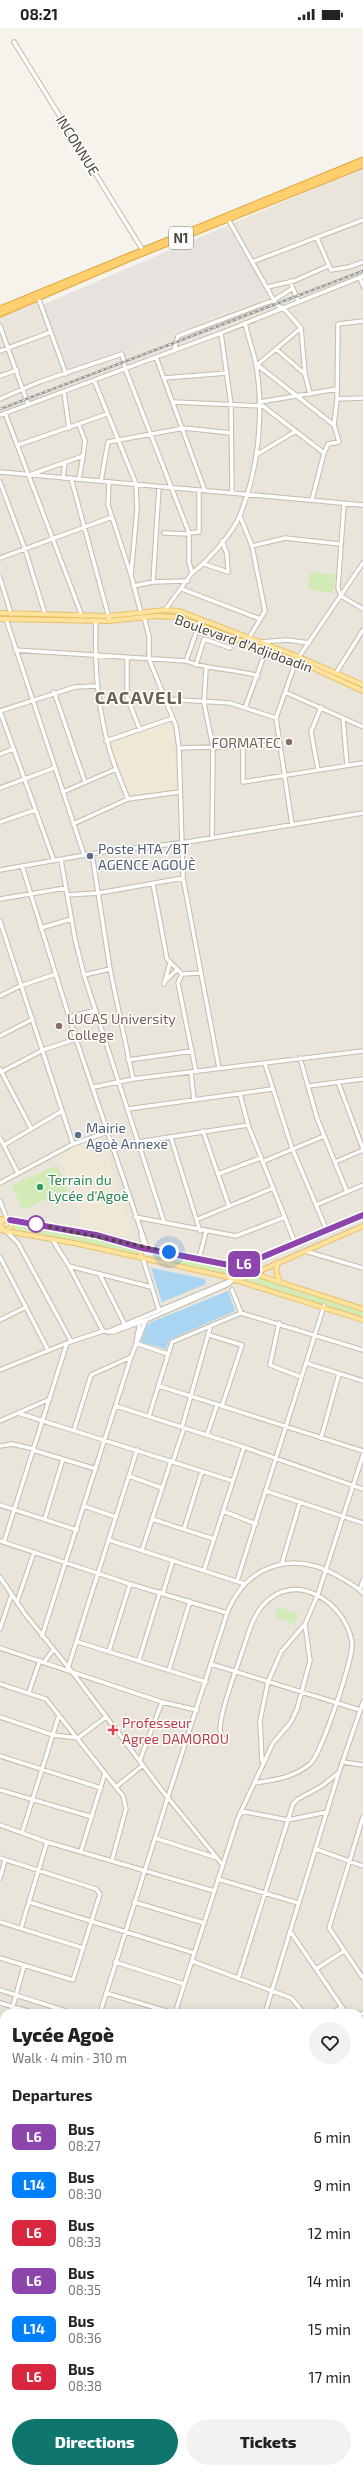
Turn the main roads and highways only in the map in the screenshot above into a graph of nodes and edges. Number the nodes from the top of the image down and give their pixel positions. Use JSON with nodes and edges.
{"nodes":[{"id":1,"x":363,"y":160,"type":"edge"},
{"id":2,"x":363,"y":165,"type":"edge"},
{"id":3,"x":0,"y":309,"type":"edge"},
{"id":4,"x":0,"y":314,"type":"edge"},
{"id":5,"x":0,"y":613,"type":"edge"},
{"id":6,"x":108,"y":618,"type":"junction"},
{"id":7,"x":0,"y":619,"type":"edge"},
{"id":8,"x":222,"y":627,"type":"junction"},
{"id":9,"x":219,"y":632,"type":"junction"},
{"id":10,"x":363,"y":685,"type":"edge"},
{"id":11,"x":363,"y":692,"type":"edge"},
{"id":12,"x":363,"y":1215,"type":"edge"},
{"id":13,"x":5,"y":1219,"type":"edge"},
{"id":14,"x":363,"y":1226,"type":"edge"},
{"id":15,"x":4,"y":1230,"type":"edge"},
{"id":16,"x":146,"y":1248,"type":"junction"},
{"id":17,"x":142,"y":1258,"type":"junction"},
{"id":18,"x":148,"y":1258,"type":"junction"},
{"id":19,"x":278,"y":1262,"type":"junction"},
{"id":20,"x":236,"y":1266,"type":"junction"},
{"id":21,"x":244,"y":1269,"type":"junction"},
{"id":22,"x":254,"y":1273,"type":"junction"},
{"id":23,"x":243,"y":1278,"type":"junction"},
{"id":24,"x":233,"y":1280,"type":"junction"},
{"id":25,"x":281,"y":1282,"type":"junction"},
{"id":26,"x":363,"y":1308,"type":"edge"},
{"id":27,"x":363,"y":1320,"type":"edge"}],
"edges":[{"from":1,"to":3,"type":"highway","number":"N1"},
{"from":2,"to":4,"type":"highway","number":"N1"},
{"from":5,"to":6,"type":"main road","name":"Boulevard d'Adjidoadin"},
{"from":6,"to":7,"type":"main road","name":"Boulevard d'Adjidoadin"},
{"from":6,"to":8,"type":"main road","name":"Boulevard d'Adjidoadin"},
{"from":6,"to":9,"type":"main road","name":"Boulevard d'Adjidoadin"},
{"from":8,"to":9,"type":"main road"},
{"from":8,"to":10,"type":"main road","name":"Boulevard d'Adjidoadin"},
{"from":9,"to":11,"type":"main road","name":"Boulevard d'Adjidoadin"},
{"from":12,"to":20,"type":"main road"},
{"from":13,"to":15,"type":"main road"},
{"from":13,"to":15,"type":"main road"},
{"from":13,"to":16,"type":"main road"},
{"from":14,"to":19,"type":"main road"},
{"from":15,"to":17,"type":"main road"},
{"from":16,"to":17,"type":"main road"},
{"from":16,"to":18,"type":"main road"},
{"from":16,"to":20,"type":"main road"},
{"from":17,"to":18,"type":"main road"},
{"from":18,"to":24,"type":"main road"},
{"from":19,"to":22,"type":"main road"},
{"from":19,"to":25,"type":"main road"},
{"from":20,"to":21,"type":"main road"},
{"from":20,"to":24,"type":"main road"},
{"from":21,"to":22,"type":"main road"},
{"from":21,"to":23,"type":"main road"},
{"from":22,"to":23,"type":"main road"},
{"from":22,"to":25,"type":"main road"},
{"from":23,"to":24,"type":"main road"},
{"from":24,"to":27,"type":"main road"},
{"from":25,"to":26,"type":"main road"}]}
